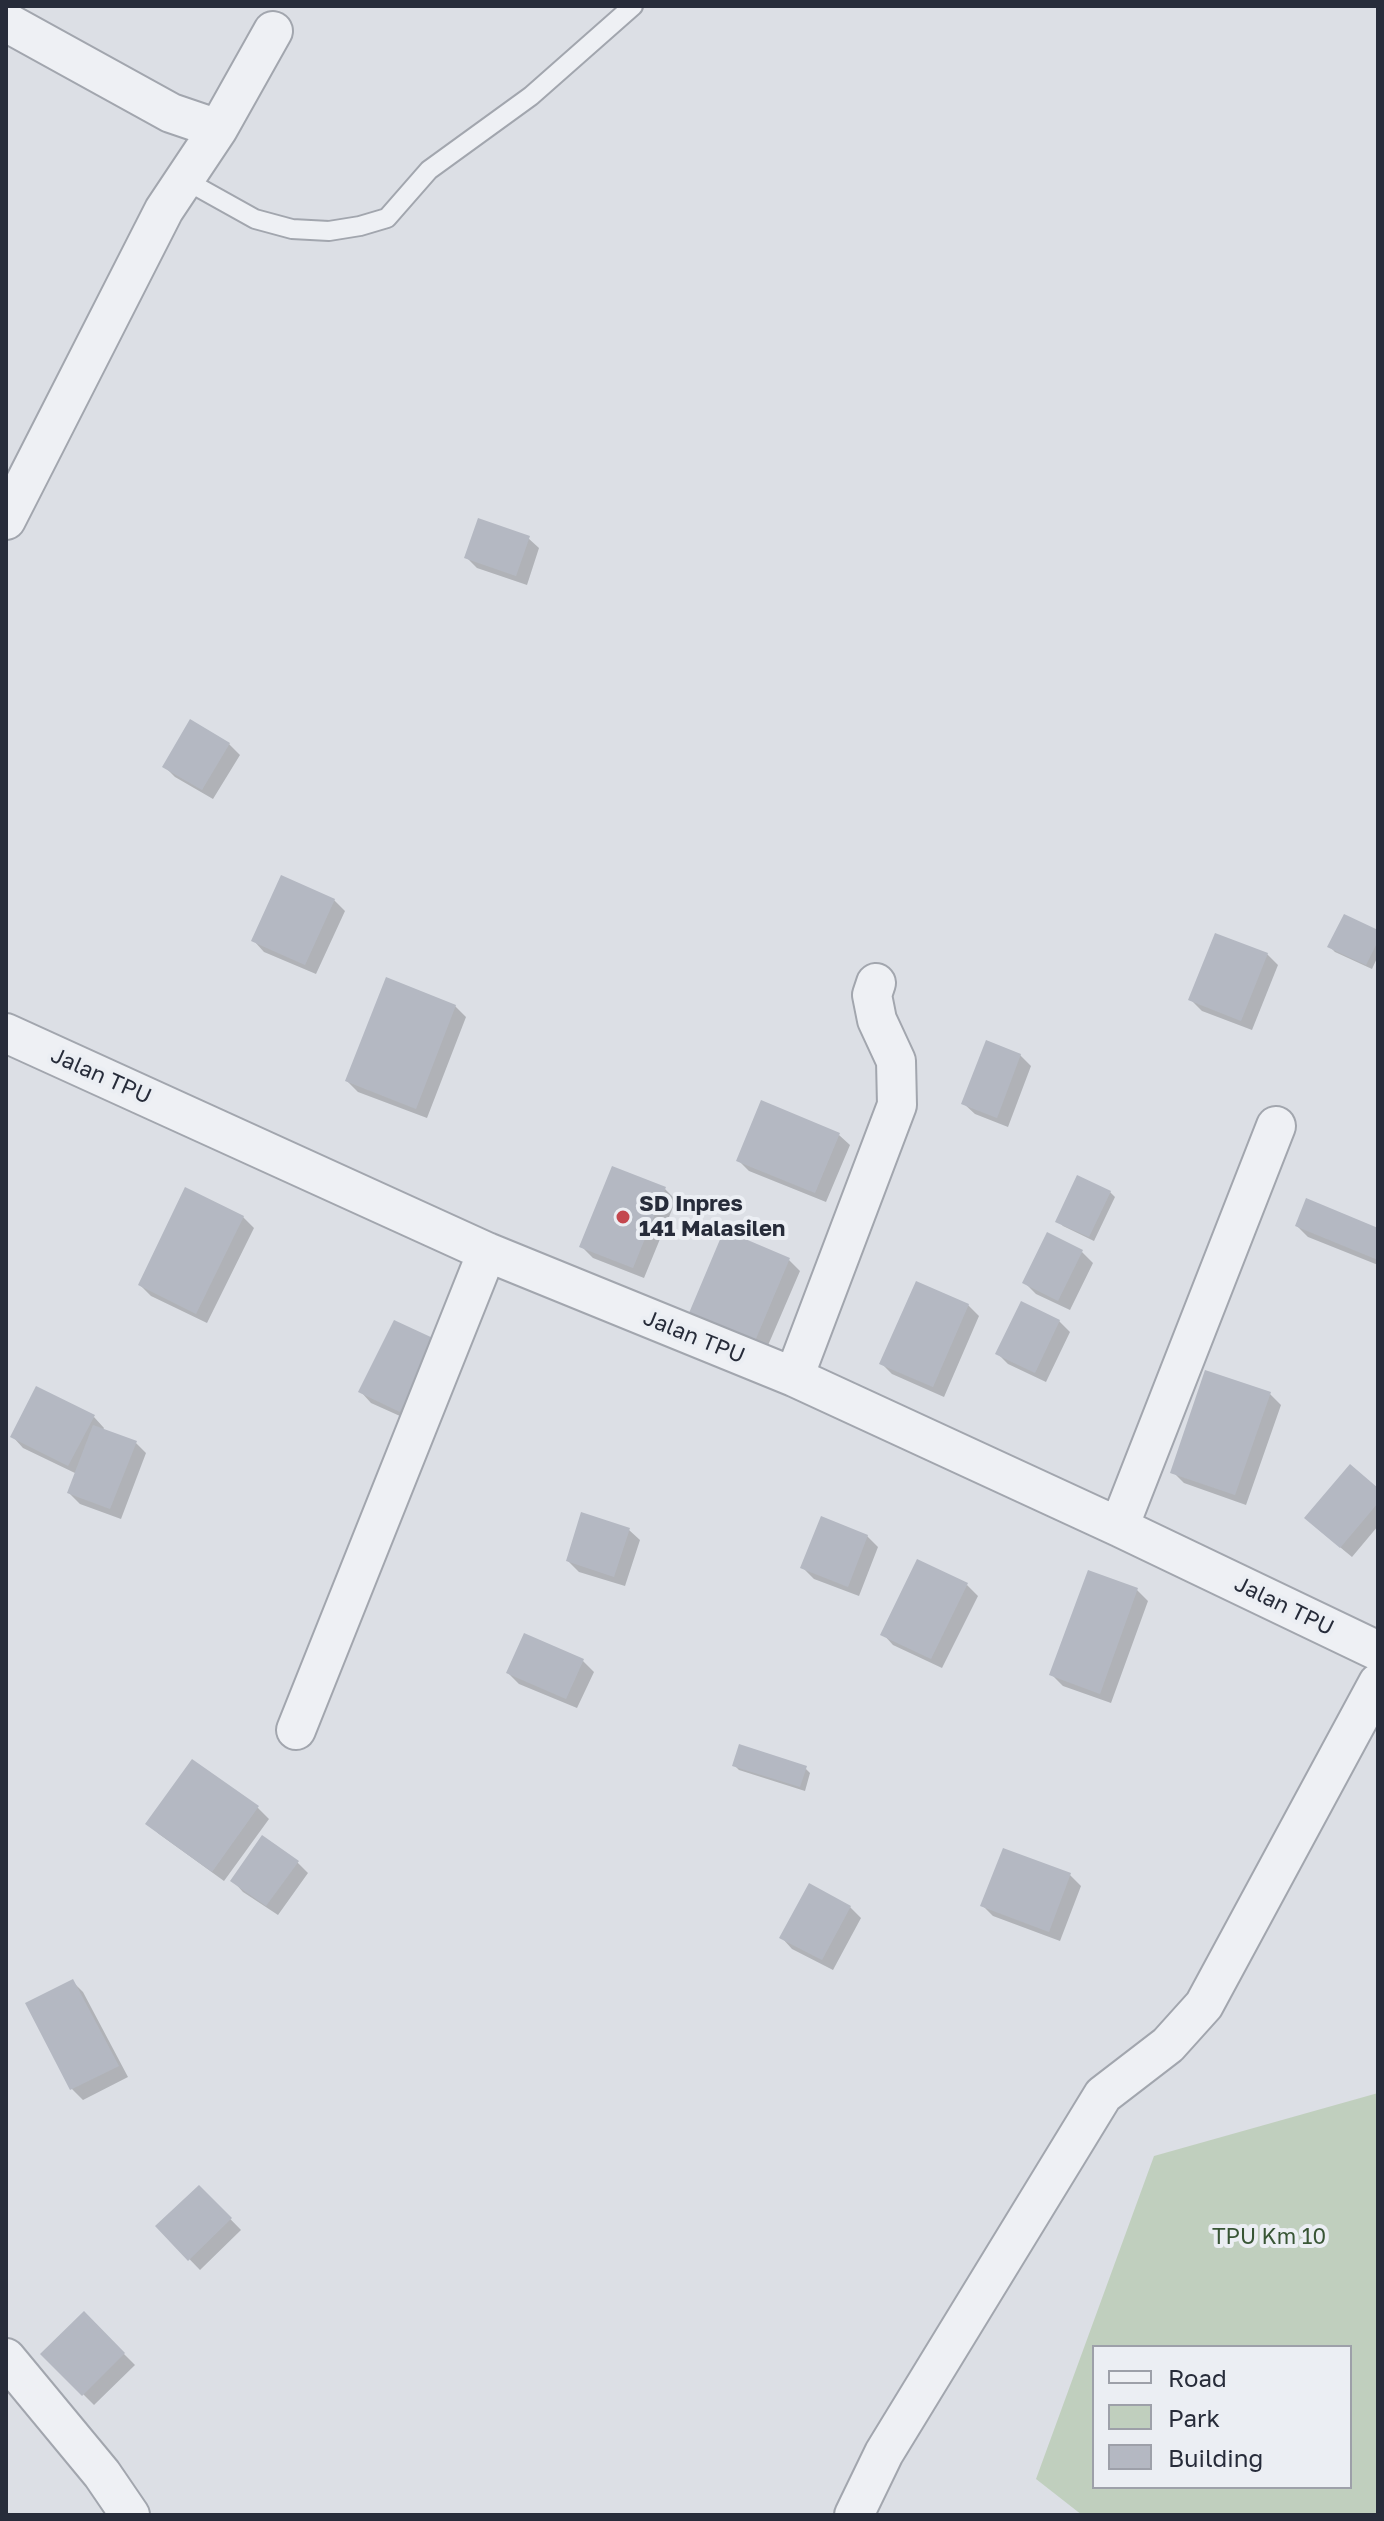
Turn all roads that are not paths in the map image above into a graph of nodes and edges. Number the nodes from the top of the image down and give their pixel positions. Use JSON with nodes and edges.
{"nodes":[{"id":1,"x":633,"y":6,"type":"edge"},
{"id":2,"x":6,"y":22,"type":"edge"},
{"id":3,"x":273,"y":31,"type":"dead end"},
{"id":4,"x":218,"y":129,"type":"junction"},
{"id":5,"x":185,"y":180,"type":"junction"},
{"id":6,"x":6,"y":520,"type":"edge"},
{"id":7,"x":876,"y":983,"type":"dead end"},
{"id":8,"x":6,"y":1033,"type":"edge"},
{"id":9,"x":1276,"y":1126,"type":"dead end"},
{"id":10,"x":487,"y":1252,"type":"junction"},
{"id":11,"x":794,"y":1377,"type":"junction"},
{"id":12,"x":1119,"y":1527,"type":"junction"},
{"id":13,"x":1378,"y":1651,"type":"edge"},
{"id":14,"x":1378,"y":1683,"type":"edge"},
{"id":15,"x":296,"y":1730,"type":"dead end"},
{"id":16,"x":6,"y":2358,"type":"edge"},
{"id":17,"x":130,"y":2515,"type":"edge"},
{"id":18,"x":854,"y":2515,"type":"edge"}],
"edges":[{"from":1,"to":5,"type":"lane"},
{"from":2,"to":4,"type":"street"},
{"from":3,"to":4,"type":"street"},
{"from":4,"to":5,"type":"street"},
{"from":5,"to":6,"type":"street"},
{"from":7,"to":11,"type":"street"},
{"from":8,"to":10,"type":"street","name":"Jalan TPU"},
{"from":9,"to":12,"type":"street"},
{"from":10,"to":11,"type":"street","name":"Jalan TPU"},
{"from":10,"to":15,"type":"street"},
{"from":11,"to":12,"type":"street","name":"Jalan TPU"},
{"from":12,"to":13,"type":"street","name":"Jalan TPU"},
{"from":14,"to":18,"type":"street"},
{"from":16,"to":17,"type":"street"}]}
